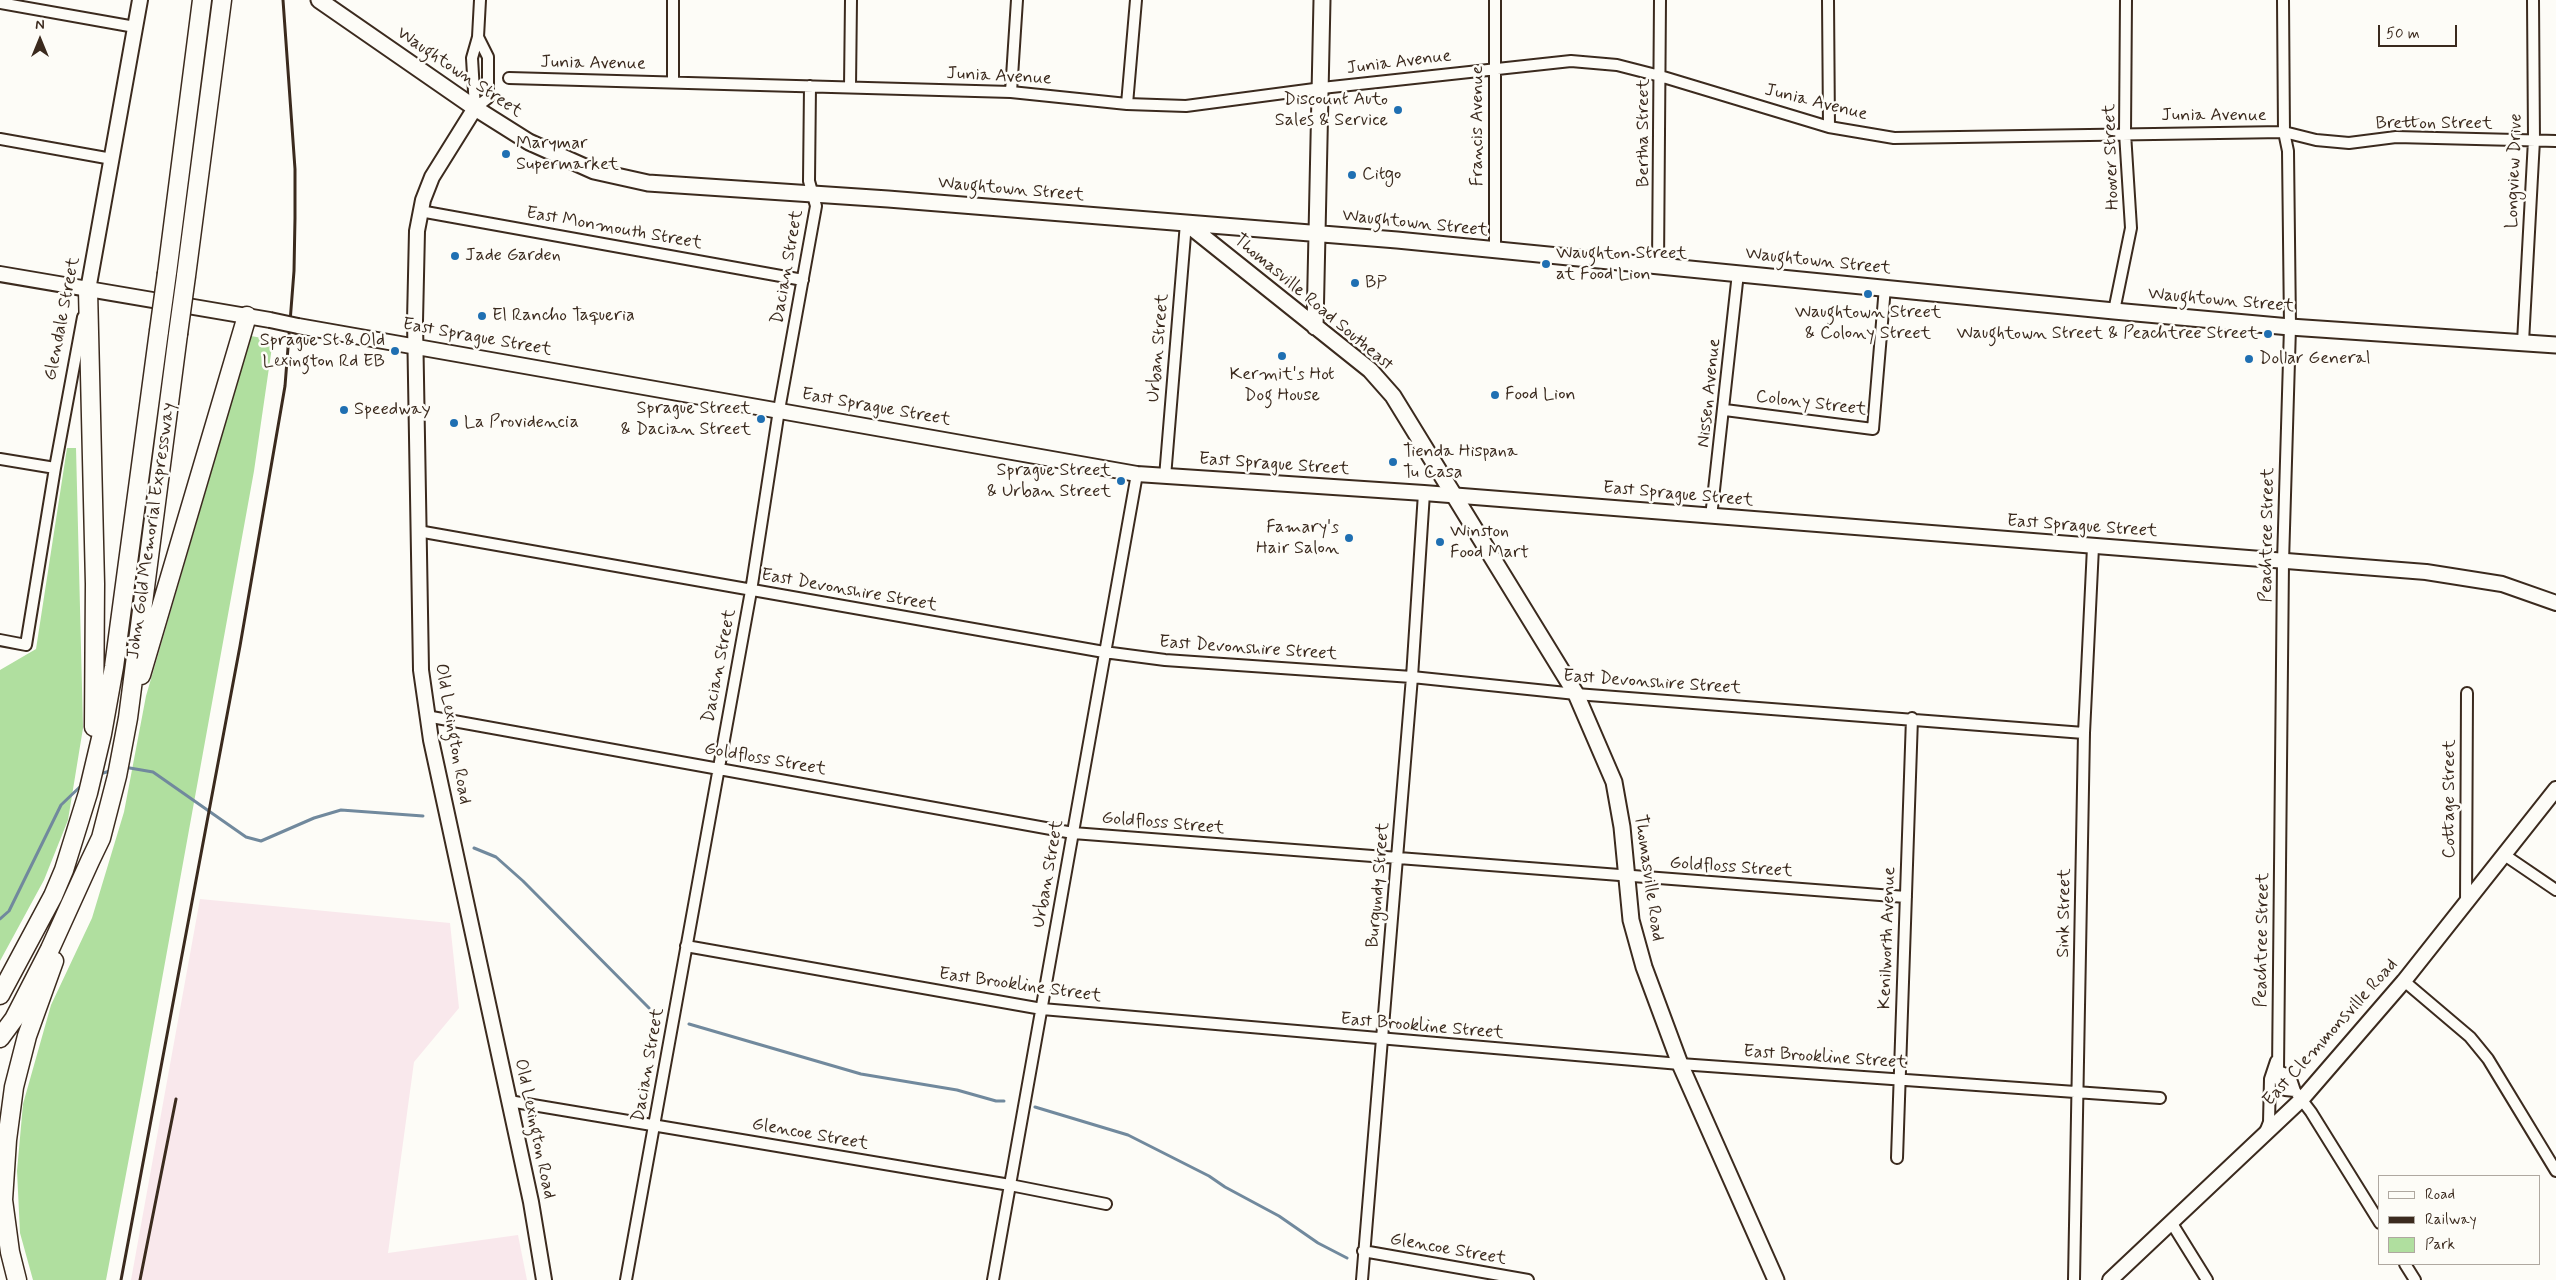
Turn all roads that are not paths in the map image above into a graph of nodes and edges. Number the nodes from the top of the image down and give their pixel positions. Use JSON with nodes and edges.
{"nodes":[{"id":1,"x":140,"y":0,"type":"edge"},
{"id":2,"x":202,"y":0,"type":"edge"},
{"id":3,"x":222,"y":0,"type":"edge"},
{"id":4,"x":319,"y":0,"type":"edge"},
{"id":5,"x":480,"y":0,"type":"edge"},
{"id":6,"x":673,"y":0,"type":"edge"},
{"id":7,"x":851,"y":0,"type":"edge"},
{"id":8,"x":1018,"y":0,"type":"edge"},
{"id":9,"x":1136,"y":0,"type":"edge"},
{"id":10,"x":1322,"y":0,"type":"edge"},
{"id":11,"x":1495,"y":0,"type":"edge"},
{"id":12,"x":1660,"y":0,"type":"edge"},
{"id":13,"x":1828,"y":0,"type":"edge"},
{"id":14,"x":2126,"y":0,"type":"edge"},
{"id":15,"x":2283,"y":0,"type":"edge"},
{"id":16,"x":2533,"y":0,"type":"edge"},
{"id":17,"x":0,"y":3,"type":"edge"},
{"id":18,"x":135,"y":27,"type":"junction"},
{"id":19,"x":478,"y":37,"type":"junction"},
{"id":20,"x":1493,"y":68,"type":"junction"},
{"id":21,"x":1660,"y":76,"type":"junction"},
{"id":22,"x":509,"y":78,"type":"dead end"},
{"id":23,"x":673,"y":82,"type":"junction"},
{"id":24,"x":810,"y":86,"type":"junction"},
{"id":25,"x":850,"y":87,"type":"junction"},
{"id":26,"x":1322,"y":88,"type":"junction"},
{"id":27,"x":1011,"y":92,"type":"junction"},
{"id":28,"x":1127,"y":104,"type":"junction"},
{"id":29,"x":475,"y":108,"type":"junction"},
{"id":30,"x":1829,"y":127,"type":"junction"},
{"id":31,"x":2284,"y":132,"type":"junction"},
{"id":32,"x":2124,"y":133,"type":"junction"},
{"id":33,"x":0,"y":138,"type":"edge"},
{"id":34,"x":2534,"y":140,"type":"junction"},
{"id":35,"x":2556,"y":141,"type":"edge"},
{"id":36,"x":112,"y":159,"type":"junction"},
{"id":37,"x":813,"y":194,"type":"junction"},
{"id":38,"x":420,"y":211,"type":"junction"},
{"id":39,"x":1186,"y":223,"type":"junction"},
{"id":40,"x":1318,"y":233,"type":"junction"},
{"id":41,"x":1495,"y":251,"type":"junction"},
{"id":42,"x":1658,"y":266,"type":"junction"},
{"id":43,"x":1738,"y":273,"type":"junction"},
{"id":44,"x":0,"y":274,"type":"edge"},
{"id":45,"x":803,"y":280,"type":"junction"},
{"id":46,"x":1885,"y":287,"type":"junction"},
{"id":47,"x":88,"y":290,"type":"junction"},
{"id":48,"x":2114,"y":311,"type":"junction"},
{"id":49,"x":247,"y":316,"type":"junction"},
{"id":50,"x":1315,"y":327,"type":"junction"},
{"id":51,"x":2290,"y":327,"type":"junction"},
{"id":52,"x":2523,"y":342,"type":"junction"},
{"id":53,"x":2556,"y":345,"type":"edge"},
{"id":54,"x":416,"y":346,"type":"junction"},
{"id":55,"x":779,"y":410,"type":"junction"},
{"id":56,"x":1725,"y":410,"type":"junction"},
{"id":57,"x":0,"y":459,"type":"edge"},
{"id":58,"x":55,"y":468,"type":"junction"},
{"id":59,"x":1137,"y":474,"type":"junction"},
{"id":60,"x":1165,"y":477,"type":"junction"},
{"id":61,"x":1424,"y":493,"type":"junction"},
{"id":62,"x":1456,"y":496,"type":"junction"},
{"id":63,"x":1711,"y":517,"type":"junction"},
{"id":64,"x":418,"y":531,"type":"junction"},
{"id":65,"x":2093,"y":547,"type":"junction"},
{"id":66,"x":2283,"y":562,"type":"junction"},
{"id":67,"x":750,"y":591,"type":"junction"},
{"id":68,"x":2556,"y":603,"type":"edge"},
{"id":69,"x":0,"y":640,"type":"edge"},
{"id":70,"x":1104,"y":652,"type":"junction"},
{"id":71,"x":1412,"y":677,"type":"junction"},
{"id":72,"x":1576,"y":694,"type":"junction"},
{"id":73,"x":2467,"y":694,"type":"dead end"},
{"id":74,"x":426,"y":716,"type":"junction"},
{"id":75,"x":128,"y":718,"type":"junction"},
{"id":76,"x":1912,"y":718,"type":"junction"},
{"id":77,"x":2084,"y":733,"type":"junction"},
{"id":78,"x":98,"y":735,"type":"junction"},
{"id":79,"x":718,"y":768,"type":"junction"},
{"id":80,"x":2556,"y":789,"type":"edge"},
{"id":81,"x":1073,"y":833,"type":"junction"},
{"id":82,"x":2506,"y":856,"type":"junction"},
{"id":83,"x":1397,"y":858,"type":"junction"},
{"id":84,"x":90,"y":862,"type":"junction"},
{"id":85,"x":1626,"y":877,"type":"junction"},
{"id":86,"x":2556,"y":890,"type":"edge"},
{"id":87,"x":1906,"y":896,"type":"junction"},
{"id":88,"x":2466,"y":904,"type":"junction"},
{"id":89,"x":686,"y":946,"type":"junction"},
{"id":90,"x":22,"y":954,"type":"junction"},
{"id":91,"x":0,"y":978,"type":"edge"},
{"id":92,"x":2404,"y":981,"type":"junction"},
{"id":93,"x":0,"y":995,"type":"edge"},
{"id":94,"x":1042,"y":1009,"type":"junction"},
{"id":95,"x":0,"y":1038,"type":"edge"},
{"id":96,"x":1382,"y":1040,"type":"junction"},
{"id":97,"x":2278,"y":1056,"type":"junction"},
{"id":98,"x":1680,"y":1064,"type":"junction"},
{"id":99,"x":1900,"y":1078,"type":"junction"},
{"id":100,"x":2077,"y":1092,"type":"junction"},
{"id":101,"x":2298,"y":1095,"type":"junction"},
{"id":102,"x":2160,"y":1098,"type":"dead end"},
{"id":103,"x":509,"y":1101,"type":"junction"},
{"id":104,"x":655,"y":1125,"type":"junction"},
{"id":105,"x":2264,"y":1134,"type":"junction"},
{"id":106,"x":1897,"y":1158,"type":"dead end"},
{"id":107,"x":2556,"y":1171,"type":"edge"},
{"id":108,"x":1010,"y":1185,"type":"junction"},
{"id":109,"x":1106,"y":1204,"type":"dead end"},
{"id":110,"x":2378,"y":1220,"type":"edge"},
{"id":111,"x":2171,"y":1222,"type":"junction"},
{"id":112,"x":1363,"y":1252,"type":"junction"},
{"id":113,"x":2406,"y":1265,"type":"edge"},
{"id":114,"x":17,"y":1280,"type":"edge"},
{"id":115,"x":544,"y":1280,"type":"edge"},
{"id":116,"x":626,"y":1280,"type":"edge"},
{"id":117,"x":993,"y":1280,"type":"edge"},
{"id":118,"x":1362,"y":1280,"type":"edge"},
{"id":119,"x":1528,"y":1280,"type":"edge"},
{"id":120,"x":1776,"y":1280,"type":"edge"},
{"id":121,"x":2074,"y":1280,"type":"edge"},
{"id":122,"x":2110,"y":1280,"type":"edge"},
{"id":123,"x":2207,"y":1280,"type":"edge"},
{"id":124,"x":2415,"y":1280,"type":"edge"}],
"edges":[{"from":1,"to":18,"type":"main road","name":"Glendale Street"},
{"from":2,"to":78,"type":"highway","name":"John Gold Memorial Expressway","bridge":true},
{"from":3,"to":75,"type":"highway","name":"John Gold Memorial Expressway","bridge":true},
{"from":4,"to":29,"type":"main road","name":"Waughtown Street"},
{"from":5,"to":19,"type":"street","name":"Old Lexington Road"},
{"from":6,"to":23,"type":"street"},
{"from":7,"to":25,"type":"street"},
{"from":8,"to":27,"type":"street"},
{"from":9,"to":28,"type":"street"},
{"from":10,"to":26,"type":"main road"},
{"from":11,"to":20,"type":"street","name":"Francis Avenue"},
{"from":12,"to":21,"type":"street","name":"Bertha Street"},
{"from":13,"to":30,"type":"street"},
{"from":14,"to":32,"type":"street","name":"Hoover Street"},
{"from":15,"to":31,"type":"street","name":"Peachtree Street"},
{"from":16,"to":34,"type":"street","name":"Longview Drive"},
{"from":17,"to":18,"type":"street"},
{"from":18,"to":36,"type":"main road","name":"Glendale Street"},
{"from":19,"to":29,"type":"street","name":"Old Lexington Road"},
{"from":19,"to":29,"type":"street","name":"Old Lexington Road"},
{"from":20,"to":21,"type":"street","name":"Junia Avenue"},
{"from":20,"to":26,"type":"street","name":"Junia Avenue"},
{"from":20,"to":41,"type":"street","name":"Francis Avenue"},
{"from":21,"to":30,"type":"street","name":"Junia Avenue"},
{"from":21,"to":42,"type":"street","name":"Bertha Street"},
{"from":22,"to":23,"type":"street","name":"Junia Avenue"},
{"from":23,"to":24,"type":"street","name":"Junia Avenue"},
{"from":24,"to":25,"type":"street","name":"Junia Avenue"},
{"from":24,"to":37,"type":"street","name":"Dacian Street"},
{"from":25,"to":27,"type":"street","name":"Junia Avenue"},
{"from":26,"to":28,"type":"street","name":"Junia Avenue"},
{"from":26,"to":40,"type":"main road"},
{"from":27,"to":28,"type":"street","name":"Junia Avenue"},
{"from":29,"to":37,"type":"main road","name":"Waughtown Street"},
{"from":29,"to":38,"type":"main road","name":"Old Lexington Road"},
{"from":30,"to":32,"type":"street","name":"Junia Avenue"},
{"from":31,"to":32,"type":"street","name":"Junia Avenue"},
{"from":31,"to":34,"type":"street","name":"Bretton Street"},
{"from":31,"to":51,"type":"street","name":"Peachtree Street"},
{"from":32,"to":48,"type":"street","name":"Hoover Street"},
{"from":33,"to":36,"type":"street"},
{"from":34,"to":35,"type":"street","name":"Bretton Street"},
{"from":34,"to":52,"type":"street","name":"Longview Drive"},
{"from":36,"to":47,"type":"main road","name":"Glendale Street"},
{"from":37,"to":39,"type":"main road","name":"Waughtown Street"},
{"from":37,"to":45,"type":"street","name":"Dacian Street"},
{"from":38,"to":45,"type":"street","name":"East Monmouth Street"},
{"from":38,"to":54,"type":"main road","name":"Old Lexington Road"},
{"from":39,"to":40,"type":"main road","name":"Waughtown Street"},
{"from":39,"to":50,"type":"main road","name":"Thomasville Road Southeast"},
{"from":39,"to":60,"type":"street","name":"Urban Street"},
{"from":40,"to":41,"type":"main road","name":"Waughtown Street"},
{"from":40,"to":50,"type":"main road"},
{"from":41,"to":42,"type":"main road","name":"Waughtown Street"},
{"from":42,"to":43,"type":"main road","name":"Waughtown Street"},
{"from":43,"to":46,"type":"main road","name":"Waughtown Street"},
{"from":43,"to":56,"type":"street","name":"Nissen Avenue"},
{"from":44,"to":47,"type":"main road","name":"East Sprague Street"},
{"from":45,"to":55,"type":"street","name":"Dacian Street"},
{"from":46,"to":48,"type":"main road","name":"Waughtown Street"},
{"from":46,"to":56,"type":"street","name":"Colony Street"},
{"from":47,"to":49,"type":"main road","name":"East Sprague Street"},
{"from":47,"to":58,"type":"street","name":"Glendale Street"},
{"from":47,"to":78,"type":"highway"},
{"from":48,"to":51,"type":"main road","name":"Waughtown Street"},
{"from":49,"to":54,"type":"main road","name":"East Sprague Street","bridge":true},
{"from":49,"to":75,"type":"highway"},
{"from":50,"to":62,"type":"main road","name":"Thomasville Road Southeast"},
{"from":51,"to":52,"type":"main road","name":"Waughtown Street"},
{"from":51,"to":66,"type":"street","name":"Peachtree Street"},
{"from":52,"to":53,"type":"main road","name":"Waughtown Street"},
{"from":54,"to":55,"type":"main road","name":"East Sprague Street"},
{"from":54,"to":64,"type":"main road","name":"Old Lexington Road"},
{"from":55,"to":59,"type":"main road","name":"East Sprague Street"},
{"from":55,"to":67,"type":"street","name":"Dacian Street"},
{"from":56,"to":63,"type":"street","name":"Nissen Avenue"},
{"from":57,"to":58,"type":"street"},
{"from":58,"to":69,"type":"street","name":"Glendale Street"},
{"from":59,"to":60,"type":"main road","name":"East Sprague Street"},
{"from":59,"to":70,"type":"street","name":"Urban Street"},
{"from":60,"to":61,"type":"main road","name":"East Sprague Street"},
{"from":61,"to":62,"type":"main road","name":"East Sprague Street"},
{"from":61,"to":71,"type":"street","name":"Burgundy Street"},
{"from":62,"to":63,"type":"main road","name":"East Sprague Street"},
{"from":62,"to":72,"type":"main road","name":"Thomasville Road"},
{"from":63,"to":65,"type":"main road","name":"East Sprague Street"},
{"from":64,"to":67,"type":"street","name":"East Devonshire Street"},
{"from":64,"to":74,"type":"main road","name":"Old Lexington Road"},
{"from":65,"to":66,"type":"main road","name":"East Sprague Street"},
{"from":65,"to":77,"type":"street","name":"Sink Street"},
{"from":66,"to":68,"type":"main road","name":"East Sprague Street"},
{"from":66,"to":97,"type":"street","name":"Peachtree Street"},
{"from":67,"to":70,"type":"street","name":"East Devonshire Street"},
{"from":67,"to":79,"type":"street","name":"Dacian Street"},
{"from":70,"to":71,"type":"street","name":"East Devonshire Street"},
{"from":70,"to":81,"type":"street","name":"Urban Street"},
{"from":71,"to":72,"type":"street","name":"East Devonshire Street"},
{"from":71,"to":83,"type":"street","name":"Burgundy Street"},
{"from":72,"to":76,"type":"street","name":"East Devonshire Street"},
{"from":72,"to":85,"type":"main road","name":"Thomasville Road"},
{"from":73,"to":88,"type":"street","name":"Cottage Street"},
{"from":74,"to":79,"type":"street","name":"Goldfloss Street"},
{"from":74,"to":103,"type":"main road","name":"Old Lexington Road"},
{"from":75,"to":84,"type":"highway","name":"John Gold Memorial Expressway"},
{"from":76,"to":77,"type":"street","name":"East Devonshire Street"},
{"from":76,"to":87,"type":"street","name":"Kenilworth Avenue"},
{"from":77,"to":100,"type":"street","name":"Sink Street"},
{"from":78,"to":90,"type":"highway"},
{"from":79,"to":81,"type":"street","name":"Goldfloss Street"},
{"from":79,"to":89,"type":"street","name":"Dacian Street"},
{"from":80,"to":82,"type":"main road","name":"East Clemmonsville Road"},
{"from":81,"to":83,"type":"street","name":"Goldfloss Street"},
{"from":81,"to":94,"type":"street","name":"Urban Street"},
{"from":82,"to":86,"type":"street"},
{"from":82,"to":88,"type":"main road","name":"East Clemmonsville Road"},
{"from":83,"to":85,"type":"street","name":"Goldfloss Street"},
{"from":83,"to":96,"type":"street","name":"Burgundy Street"},
{"from":84,"to":95,"type":"highway","name":"John Gold Memorial Expressway"},
{"from":84,"to":114,"type":"highway"},
{"from":85,"to":87,"type":"street","name":"Goldfloss Street"},
{"from":85,"to":98,"type":"main road","name":"Thomasville Road"},
{"from":87,"to":99,"type":"street","name":"Kenilworth Avenue"},
{"from":88,"to":92,"type":"main road","name":"East Clemmonsville Road"},
{"from":89,"to":94,"type":"street","name":"East Brookline Street"},
{"from":89,"to":104,"type":"street","name":"Dacian Street"},
{"from":90,"to":91,"type":"highway"},
{"from":90,"to":93,"type":"highway"},
{"from":92,"to":101,"type":"main road","name":"East Clemmonsville Road"},
{"from":92,"to":107,"type":"street"},
{"from":94,"to":96,"type":"street","name":"East Brookline Street"},
{"from":94,"to":108,"type":"street","name":"Urban Street"},
{"from":96,"to":98,"type":"street","name":"East Brookline Street"},
{"from":96,"to":112,"type":"street","name":"Burgundy Street"},
{"from":97,"to":101,"type":"street","name":"Peachtree Street"},
{"from":97,"to":105,"type":"street"},
{"from":98,"to":99,"type":"street","name":"East Brookline Street"},
{"from":98,"to":120,"type":"main road","name":"Thomasville Road"},
{"from":99,"to":100,"type":"street","name":"East Brookline Street"},
{"from":99,"to":106,"type":"street","name":"Kenilworth Avenue"},
{"from":100,"to":102,"type":"street","name":"East Brookline Street"},
{"from":100,"to":121,"type":"street","name":"Sink Street"},
{"from":101,"to":105,"type":"main road","name":"East Clemmonsville Road"},
{"from":101,"to":110,"type":"street","name":"Peachtree Street"},
{"from":103,"to":104,"type":"street","name":"Glencoe Street"},
{"from":103,"to":115,"type":"main road","name":"Old Lexington Road"},
{"from":104,"to":108,"type":"street","name":"Glencoe Street"},
{"from":104,"to":116,"type":"street","name":"Dacian Street"},
{"from":105,"to":111,"type":"main road","name":"East Clemmonsville Road"},
{"from":108,"to":109,"type":"street","name":"Glencoe Street"},
{"from":108,"to":117,"type":"street","name":"Urban Street"},
{"from":111,"to":122,"type":"main road","name":"East Clemmonsville Road"},
{"from":111,"to":123,"type":"street"},
{"from":112,"to":118,"type":"street","name":"Burgundy Street"},
{"from":112,"to":119,"type":"street","name":"Glencoe Street"},
{"from":113,"to":124,"type":"street"}]}
